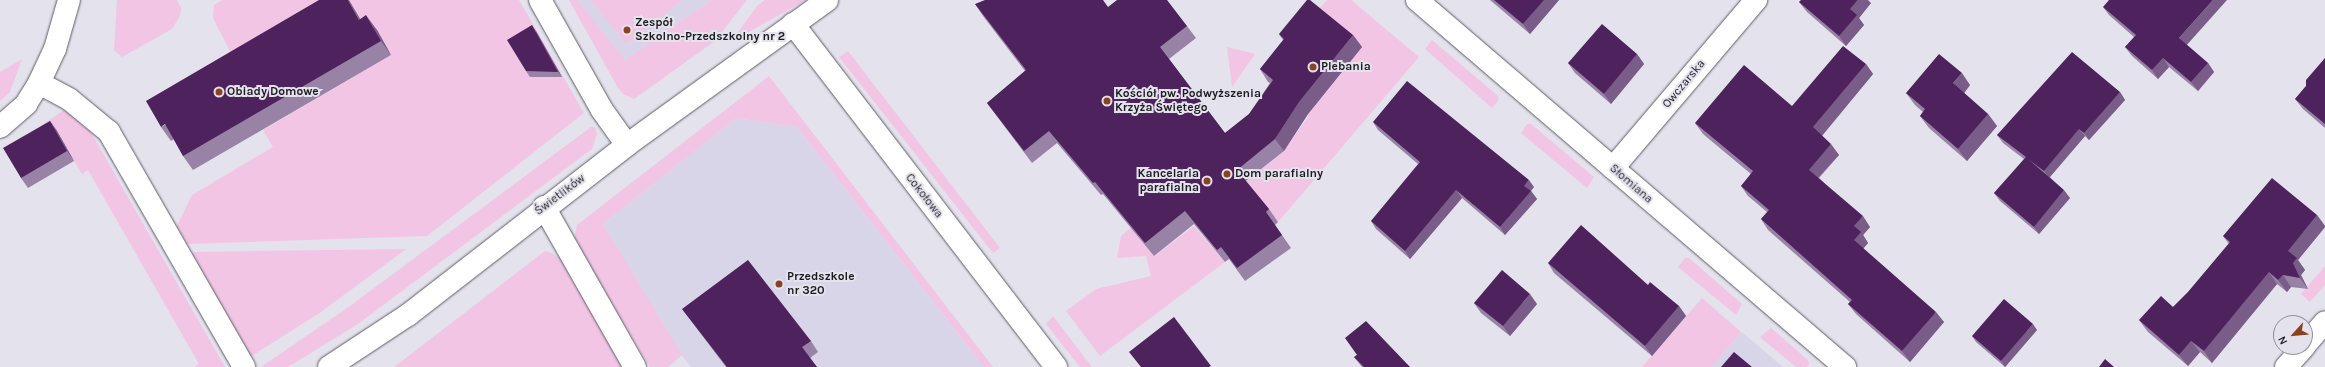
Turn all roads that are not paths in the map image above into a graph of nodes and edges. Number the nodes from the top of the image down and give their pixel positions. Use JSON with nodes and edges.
{"nodes":[{"id":1,"x":69,"y":0,"type":"edge"},
{"id":2,"x":540,"y":0,"type":"edge"},
{"id":3,"x":827,"y":0,"type":"edge"},
{"id":4,"x":1417,"y":0,"type":"edge"},
{"id":5,"x":1756,"y":0,"type":"edge"},
{"id":6,"x":793,"y":24,"type":"junction"},
{"id":7,"x":39,"y":83,"type":"junction"},
{"id":8,"x":0,"y":128,"type":"edge"},
{"id":9,"x":627,"y":145,"type":"junction"},
{"id":10,"x":1613,"y":168,"type":"junction"},
{"id":11,"x":544,"y":207,"type":"junction"},
{"id":12,"x":2325,"y":322,"type":"edge"},
{"id":13,"x":2313,"y":336,"type":"edge"},
{"id":14,"x":2296,"y":355,"type":"edge"},
{"id":15,"x":244,"y":367,"type":"edge"},
{"id":16,"x":329,"y":367,"type":"edge"},
{"id":17,"x":635,"y":367,"type":"edge"},
{"id":18,"x":1056,"y":367,"type":"edge"},
{"id":19,"x":1845,"y":367,"type":"edge"},
{"id":20,"x":2286,"y":367,"type":"edge"}],
"edges":[{"from":1,"to":7,"type":"street"},
{"from":2,"to":9,"type":"street"},
{"from":3,"to":6,"type":"street","name":"Świetlików"},
{"from":4,"to":10,"type":"street","name":"Słomiana"},
{"from":5,"to":10,"type":"street","name":"Owczarska"},
{"from":6,"to":9,"type":"street","name":"Świetlików"},
{"from":6,"to":18,"type":"street","name":"Cokołowa"},
{"from":7,"to":8,"type":"street"},
{"from":7,"to":15,"type":"street"},
{"from":9,"to":11,"type":"street","name":"Świetlików"},
{"from":10,"to":19,"type":"street","name":"Słomiana"},
{"from":11,"to":16,"type":"street","name":"Świetlików"},
{"from":11,"to":17,"type":"street"},
{"from":12,"to":13,"type":"street"},
{"from":14,"to":20,"type":"street"}]}
